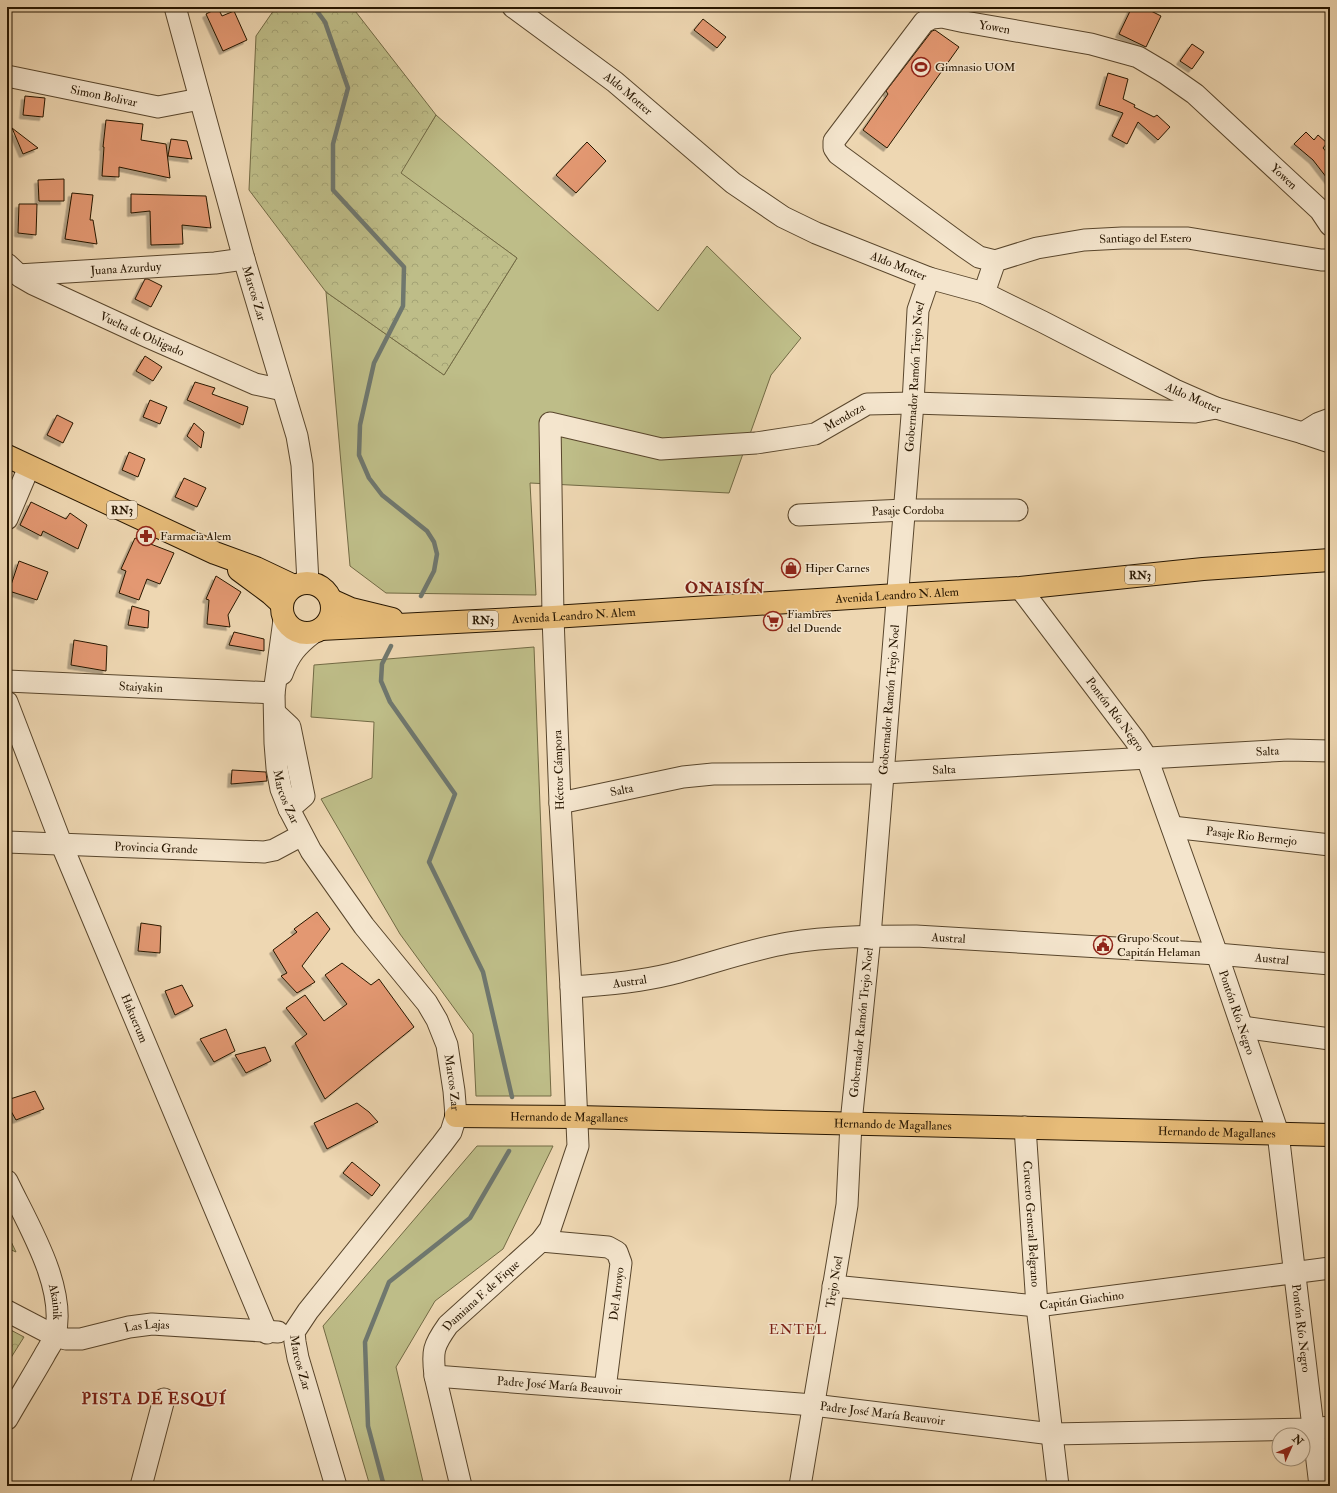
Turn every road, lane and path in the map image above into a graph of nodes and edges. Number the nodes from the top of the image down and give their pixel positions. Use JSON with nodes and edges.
{"nodes":[{"id":1,"x":175,"y":7,"type":"edge"},
{"id":2,"x":513,"y":7,"type":"edge"},
{"id":3,"x":7,"y":76,"type":"edge"},
{"id":4,"x":200,"y":99,"type":"junction"},
{"id":5,"x":1330,"y":225,"type":"edge"},
{"id":6,"x":244,"y":259,"type":"junction"},
{"id":7,"x":1330,"y":260,"type":"edge"},
{"id":8,"x":995,"y":261,"type":"junction"},
{"id":9,"x":11,"y":272,"type":"edge"},
{"id":10,"x":930,"y":278,"type":"junction"},
{"id":11,"x":984,"y":293,"type":"junction"},
{"id":12,"x":283,"y":390,"type":"junction"},
{"id":13,"x":913,"y":403,"type":"junction"},
{"id":14,"x":1216,"y":408,"type":"junction"},
{"id":15,"x":1330,"y":419,"type":"edge"},
{"id":16,"x":550,"y":422,"type":"joint"},
{"id":17,"x":1303,"y":433,"type":"junction"},
{"id":18,"x":1330,"y":442,"type":"edge"},
{"id":19,"x":7,"y":456,"type":"edge"},
{"id":20,"x":30,"y":467,"type":"junction"},
{"id":21,"x":904,"y":510,"type":"junction"},
{"id":22,"x":1017,"y":510,"type":"dead end"},
{"id":23,"x":799,"y":515,"type":"dead end"},
{"id":24,"x":7,"y":519,"type":"edge"},
{"id":25,"x":215,"y":553,"type":"junction"},
{"id":26,"x":1330,"y":560,"type":"edge"},
{"id":27,"x":1261,"y":565,"type":"junction"},
{"id":28,"x":1330,"y":570,"type":"edge"},
{"id":29,"x":301,"y":585,"type":"junction"},
{"id":30,"x":1020,"y":588,"type":"junction"},
{"id":31,"x":897,"y":594,"type":"junction"},
{"id":32,"x":331,"y":600,"type":"junction"},
{"id":33,"x":283,"y":612,"type":"junction"},
{"id":34,"x":553,"y":617,"type":"junction"},
{"id":35,"x":413,"y":623,"type":"junction"},
{"id":36,"x":317,"y":631,"type":"junction"},
{"id":37,"x":7,"y":682,"type":"edge"},
{"id":38,"x":7,"y":702,"type":"edge"},
{"id":39,"x":274,"y":703,"type":"junction"},
{"id":40,"x":1330,"y":751,"type":"edge"},
{"id":41,"x":1147,"y":758,"type":"junction"},
{"id":42,"x":884,"y":773,"type":"junction"},
{"id":43,"x":560,"y":803,"type":"junction"},
{"id":44,"x":1172,"y":827,"type":"junction"},
{"id":45,"x":302,"y":835,"type":"junction"},
{"id":46,"x":7,"y":842,"type":"edge"},
{"id":47,"x":61,"y":844,"type":"junction"},
{"id":48,"x":1330,"y":844,"type":"edge"},
{"id":49,"x":870,"y":936,"type":"junction"},
{"id":50,"x":1218,"y":954,"type":"junction"},
{"id":51,"x":1330,"y":964,"type":"edge"},
{"id":52,"x":571,"y":987,"type":"junction"},
{"id":53,"x":1242,"y":1027,"type":"junction"},
{"id":54,"x":1330,"y":1038,"type":"edge"},
{"id":55,"x":456,"y":1116,"type":"junction"},
{"id":56,"x":578,"y":1117,"type":"junction"},
{"id":57,"x":851,"y":1123,"type":"junction"},
{"id":58,"x":1025,"y":1127,"type":"junction"},
{"id":59,"x":1278,"y":1133,"type":"junction"},
{"id":60,"x":1330,"y":1135,"type":"edge"},
{"id":61,"x":7,"y":1181,"type":"edge"},
{"id":62,"x":541,"y":1241,"type":"junction"},
{"id":63,"x":1330,"y":1268,"type":"edge"},
{"id":64,"x":1295,"y":1274,"type":"junction"},
{"id":65,"x":833,"y":1286,"type":"junction"},
{"id":66,"x":1037,"y":1306,"type":"junction"},
{"id":67,"x":7,"y":1311,"type":"edge"},
{"id":68,"x":294,"y":1332,"type":"junction"},
{"id":69,"x":267,"y":1333,"type":"junction"},
{"id":70,"x":55,"y":1336,"type":"junction"},
{"id":71,"x":435,"y":1376,"type":"junction"},
{"id":72,"x":606,"y":1389,"type":"junction"},
{"id":73,"x":164,"y":1399,"type":"dead end"},
{"id":74,"x":813,"y":1405,"type":"junction"},
{"id":75,"x":7,"y":1419,"type":"edge"},
{"id":76,"x":1321,"y":1428,"type":"edge"},
{"id":77,"x":1052,"y":1434,"type":"junction"},
{"id":78,"x":141,"y":1486,"type":"edge"},
{"id":79,"x":336,"y":1486,"type":"edge"},
{"id":80,"x":461,"y":1486,"type":"edge"},
{"id":81,"x":800,"y":1486,"type":"edge"},
{"id":82,"x":1058,"y":1486,"type":"edge"},
{"id":83,"x":1320,"y":1486,"type":"edge"}],
"edges":[{"from":1,"to":4,"type":"street","name":"Marcos Zar"},
{"from":2,"to":10,"type":"street","name":"Aldo Motter"},
{"from":3,"to":4,"type":"street","name":"Simon Bolivar"},
{"from":4,"to":6,"type":"street","name":"Marcos Zar"},
{"from":5,"to":8,"type":"street","name":"Yowen"},
{"from":6,"to":9,"type":"street","name":"Juana Azurduy"},
{"from":6,"to":12,"type":"street","name":"Marcos Zar"},
{"from":7,"to":8,"type":"street","name":"Santiago del Estero"},
{"from":8,"to":11,"type":"street"},
{"from":9,"to":12,"type":"street","name":"Vuelta de Obligado"},
{"from":10,"to":11,"type":"street","name":"Aldo Motter"},
{"from":10,"to":13,"type":"street","name":"Gobernador Ramón Trejo Noel"},
{"from":11,"to":14,"type":"street","name":"Aldo Motter"},
{"from":12,"to":29,"type":"street","name":"Marcos Zar"},
{"from":13,"to":14,"type":"street","name":"Mendoza"},
{"from":13,"to":16,"type":"street","name":"Mendoza"},
{"from":13,"to":21,"type":"street","name":"Gobernador Ramón Trejo Noel"},
{"from":14,"to":17,"type":"street","name":"Aldo Motter"},
{"from":15,"to":17,"type":"street"},
{"from":16,"to":34,"type":"street","name":"Héctor Cámpora"},
{"from":17,"to":18,"type":"street","name":"Aldo Motter"},
{"from":19,"to":20,"type":"main road","name":"Avenida Leandro N. Alem","number":"RN3"},
{"from":20,"to":24,"type":"street"},
{"from":20,"to":25,"type":"main road","name":"Avenida Leandro N. Alem","number":"RN3"},
{"from":21,"to":22,"type":"street","name":"Pasaje Cordoba"},
{"from":21,"to":23,"type":"street","name":"Pasaje Cordoba"},
{"from":21,"to":31,"type":"street","name":"Gobernador Ramón Trejo Noel"},
{"from":25,"to":29,"type":"main road","name":"Avenida Leandro N. Alem","number":"RN3"},
{"from":25,"to":33,"type":"main road","name":"Avenida Leandro N. Alem","number":"RN3"},
{"from":26,"to":27,"type":"main road","name":"Avenida Leandro N. Alem","number":"RN3"},
{"from":27,"to":28,"type":"main road","name":"Avenida Leandro N. Alem","number":"RN3"},
{"from":27,"to":30,"type":"main road","name":"Avenida Leandro N. Alem","number":"RN3"},
{"from":29,"to":32,"type":"main road","name":"Avenida Leandro N. Alem","number":"RN3"},
{"from":29,"to":33,"type":"main road"},
{"from":30,"to":31,"type":"main road","name":"Avenida Leandro N. Alem","number":"RN3"},
{"from":30,"to":41,"type":"street","name":"Pontón Río Negro"},
{"from":31,"to":34,"type":"main road","name":"Avenida Leandro N. Alem","number":"RN3"},
{"from":31,"to":42,"type":"street","name":"Gobernador Ramón Trejo Noel"},
{"from":32,"to":35,"type":"main road","name":"Avenida Leandro N. Alem","number":"RN3"},
{"from":32,"to":36,"type":"main road"},
{"from":33,"to":36,"type":"main road","name":"Avenida Leandro N. Alem","number":"RN3"},
{"from":33,"to":39,"type":"street","name":"Marcos Zar"},
{"from":34,"to":35,"type":"main road","name":"Avenida Leandro N. Alem","number":"RN3"},
{"from":34,"to":43,"type":"street","name":"Héctor Cámpora"},
{"from":35,"to":36,"type":"main road","name":"Avenida Leandro N. Alem","number":"RN3"},
{"from":36,"to":39,"type":"street","name":"Marcos Zar"},
{"from":37,"to":39,"type":"street","name":"Staiyakin"},
{"from":38,"to":47,"type":"street","name":"Hakuerum"},
{"from":39,"to":45,"type":"street","name":"Marcos Zar"},
{"from":40,"to":41,"type":"street","name":"Salta"},
{"from":41,"to":42,"type":"street","name":"Salta"},
{"from":41,"to":44,"type":"street","name":"Pontón Río Negro"},
{"from":42,"to":43,"type":"street","name":"Salta"},
{"from":42,"to":49,"type":"street","name":"Gobernador Ramón Trejo Noel"},
{"from":43,"to":52,"type":"street","name":"Héctor Cámpora"},
{"from":44,"to":48,"type":"street","name":"Pasaje Rio Bermejo"},
{"from":44,"to":50,"type":"street","name":"Pontón Río Negro"},
{"from":45,"to":47,"type":"street","name":"Provincia Grande"},
{"from":45,"to":55,"type":"street","name":"Marcos Zar"},
{"from":46,"to":47,"type":"street","name":"Provincia Grande"},
{"from":47,"to":69,"type":"street","name":"Hakuerum"},
{"from":49,"to":50,"type":"street","name":"Austral"},
{"from":49,"to":52,"type":"street","name":"Austral"},
{"from":49,"to":57,"type":"street","name":"Gobernador Ramón Trejo Noel"},
{"from":50,"to":51,"type":"street","name":"Austral"},
{"from":50,"to":53,"type":"street","name":"Pontón Río Negro"},
{"from":52,"to":56,"type":"street","name":"Héctor Cámpora"},
{"from":53,"to":54,"type":"street"},
{"from":53,"to":59,"type":"street","name":"Pontón Río Negro"},
{"from":55,"to":56,"type":"main road","name":"Hernando de Magallanes"},
{"from":55,"to":68,"type":"street","name":"Marcos Zar"},
{"from":56,"to":57,"type":"main road","name":"Hernando de Magallanes"},
{"from":56,"to":62,"type":"street","name":"Damiana F. de Fique"},
{"from":57,"to":58,"type":"main road","name":"Hernando de Magallanes"},
{"from":57,"to":65,"type":"street","name":"Trejo Noel"},
{"from":58,"to":59,"type":"main road","name":"Hernando de Magallanes"},
{"from":58,"to":66,"type":"street","name":"Crucero General Belgrano"},
{"from":59,"to":60,"type":"main road","name":"Hernando de Magallanes"},
{"from":59,"to":64,"type":"street","name":"Pontón Río Negro"},
{"from":61,"to":70,"type":"street","name":"Akainik"},
{"from":62,"to":71,"type":"street","name":"Damiana F. de Fique"},
{"from":62,"to":72,"type":"street","name":"Del Arroyo"},
{"from":63,"to":64,"type":"street","name":"Capitán Giachino"},
{"from":64,"to":66,"type":"street","name":"Capitán Giachino"},
{"from":64,"to":76,"type":"street","name":"Pontón Río Negro"},
{"from":65,"to":66,"type":"street","name":"Capitán Giachino"},
{"from":65,"to":74,"type":"street","name":"Trejo Noel"},
{"from":66,"to":77,"type":"street","name":"Crucero General Belgrano"},
{"from":67,"to":70,"type":"street","name":"Las Lajas"},
{"from":68,"to":69,"type":"street","name":"Las Lajas"},
{"from":68,"to":79,"type":"street","name":"Marcos Zar"},
{"from":69,"to":70,"type":"street","name":"Las Lajas"},
{"from":70,"to":75,"type":"street","name":"Akainik"},
{"from":71,"to":72,"type":"street","name":"Padre José María Beauvoir"},
{"from":71,"to":80,"type":"street","name":"Damiana F. de Fique"},
{"from":72,"to":74,"type":"street","name":"Padre José María Beauvoir"},
{"from":73,"to":78,"type":"street"},
{"from":74,"to":77,"type":"street","name":"Padre José María Beauvoir"},
{"from":74,"to":81,"type":"street","name":"Trejo Noel"},
{"from":76,"to":77,"type":"street","name":"Padre José María Beauvoir"},
{"from":76,"to":83,"type":"street","name":"Pontón Río Negro"},
{"from":77,"to":82,"type":"street","name":"Crucero General Belgrano"}]}
